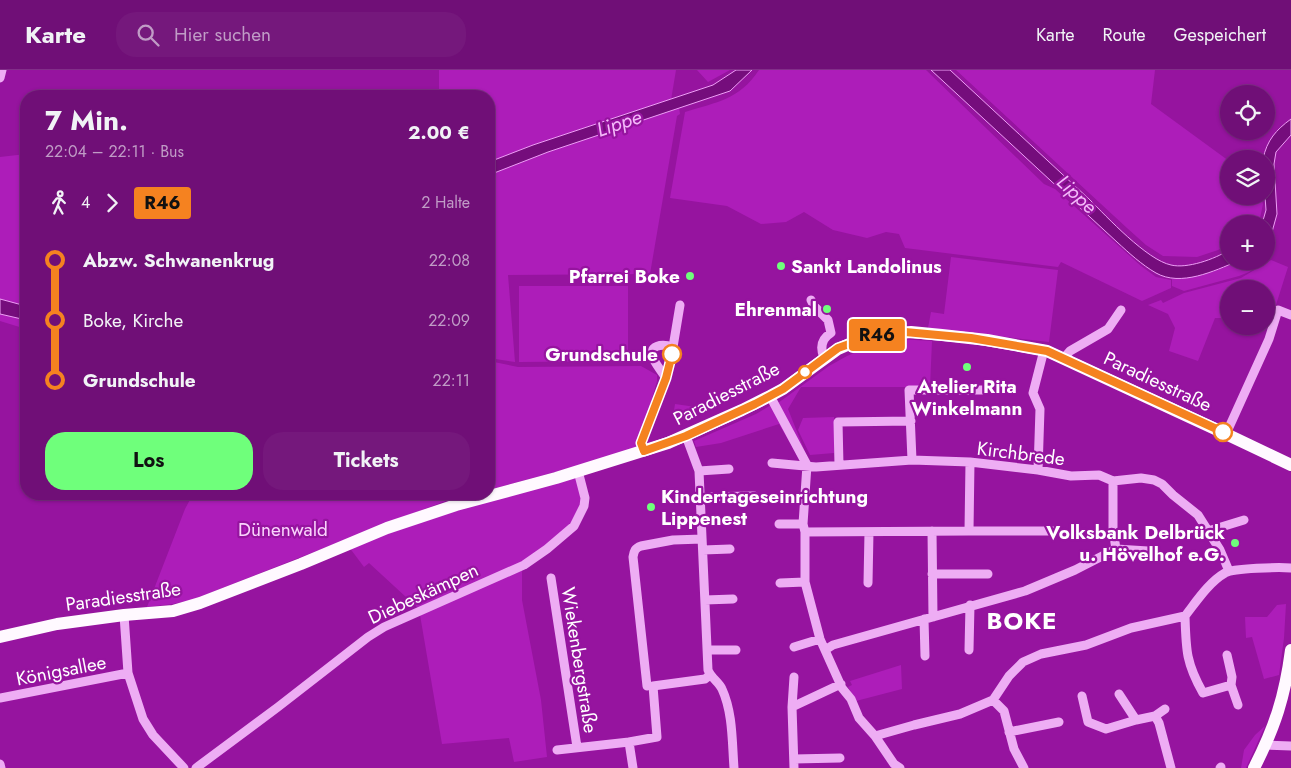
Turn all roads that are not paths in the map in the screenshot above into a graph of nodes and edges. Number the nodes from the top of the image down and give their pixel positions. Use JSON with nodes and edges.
{"nodes":[{"id":1,"x":2,"y":70,"type":"edge"},
{"id":2,"x":0,"y":78,"type":"edge"},
{"id":3,"x":811,"y":300,"type":"dead end"},
{"id":4,"x":680,"y":305,"type":"dead end"},
{"id":5,"x":1121,"y":310,"type":"dead end"},
{"id":6,"x":1291,"y":315,"type":"edge"},
{"id":7,"x":674,"y":347,"type":"junction"},
{"id":8,"x":1044,"y":350,"type":"junction"},
{"id":9,"x":824,"y":358,"type":"junction"},
{"id":10,"x":1064,"y":358,"type":"junction"},
{"id":11,"x":666,"y":378,"type":"junction"},
{"id":12,"x":986,"y":390,"type":"dead end"},
{"id":13,"x":770,"y":396,"type":"junction"},
{"id":14,"x":911,"y":421,"type":"junction"},
{"id":15,"x":1226,"y":434,"type":"junction"},
{"id":16,"x":686,"y":436,"type":"junction"},
{"id":17,"x":644,"y":451,"type":"junction"},
{"id":18,"x":912,"y":460,"type":"junction"},
{"id":19,"x":970,"y":462,"type":"junction"},
{"id":20,"x":772,"y":463,"type":"dead end"},
{"id":21,"x":839,"y":465,"type":"junction"},
{"id":22,"x":1291,"y":465,"type":"edge"},
{"id":23,"x":807,"y":466,"type":"junction"},
{"id":24,"x":729,"y":469,"type":"dead end"},
{"id":25,"x":1038,"y":470,"type":"junction"},
{"id":26,"x":578,"y":471,"type":"junction"},
{"id":27,"x":699,"y":471,"type":"junction"},
{"id":28,"x":1113,"y":480,"type":"junction"},
{"id":29,"x":495,"y":494,"type":"edge"},
{"id":30,"x":754,"y":496,"type":"dead end"},
{"id":31,"x":700,"y":497,"type":"junction"},
{"id":32,"x":474,"y":500,"type":"edge"},
{"id":33,"x":1244,"y":520,"type":"dead end"},
{"id":34,"x":779,"y":524,"type":"dead end"},
{"id":35,"x":804,"y":528,"type":"junction"},
{"id":36,"x":932,"y":531,"type":"junction"},
{"id":37,"x":969,"y":531,"type":"junction"},
{"id":38,"x":1056,"y":531,"type":"dead end"},
{"id":39,"x":1208,"y":531,"type":"junction"},
{"id":40,"x":869,"y":532,"type":"junction"},
{"id":41,"x":702,"y":539,"type":"junction"},
{"id":42,"x":730,"y":548,"type":"dead end"},
{"id":43,"x":1116,"y":549,"type":"junction"},
{"id":44,"x":703,"y":550,"type":"junction"},
{"id":45,"x":1148,"y":551,"type":"dead end"},
{"id":46,"x":1291,"y":568,"type":"edge"},
{"id":47,"x":1229,"y":571,"type":"junction"},
{"id":48,"x":932,"y":574,"type":"junction"},
{"id":49,"x":988,"y":574,"type":"dead end"},
{"id":50,"x":551,"y":578,"type":"dead end"},
{"id":51,"x":805,"y":582,"type":"junction"},
{"id":52,"x":780,"y":583,"type":"dead end"},
{"id":53,"x":868,"y":583,"type":"dead end"},
{"id":54,"x":733,"y":599,"type":"dead end"},
{"id":55,"x":705,"y":600,"type":"junction"},
{"id":56,"x":970,"y":606,"type":"junction"},
{"id":57,"x":124,"y":615,"type":"junction"},
{"id":58,"x":1185,"y":616,"type":"junction"},
{"id":59,"x":928,"y":618,"type":"junction"},
{"id":60,"x":0,"y":638,"type":"edge"},
{"id":61,"x":820,"y":639,"type":"junction"},
{"id":62,"x":794,"y":647,"type":"dead end"},
{"id":63,"x":707,"y":650,"type":"junction"},
{"id":64,"x":736,"y":650,"type":"dead end"},
{"id":65,"x":825,"y":650,"type":"junction"},
{"id":66,"x":969,"y":650,"type":"dead end"},
{"id":67,"x":1291,"y":650,"type":"edge"},
{"id":68,"x":1227,"y":655,"type":"dead end"},
{"id":69,"x":925,"y":656,"type":"dead end"},
{"id":70,"x":128,"y":673,"type":"junction"},
{"id":71,"x":710,"y":675,"type":"junction"},
{"id":72,"x":794,"y":677,"type":"dead end"},
{"id":73,"x":840,"y":684,"type":"junction"},
{"id":74,"x":1231,"y":685,"type":"junction"},
{"id":75,"x":646,"y":686,"type":"junction"},
{"id":76,"x":1288,"y":686,"type":"edge"},
{"id":77,"x":1119,"y":694,"type":"dead end"},
{"id":78,"x":1082,"y":696,"type":"dead end"},
{"id":79,"x":0,"y":698,"type":"edge"},
{"id":80,"x":992,"y":700,"type":"junction"},
{"id":81,"x":1238,"y":705,"type":"dead end"},
{"id":82,"x":792,"y":707,"type":"junction"},
{"id":83,"x":1165,"y":709,"type":"dead end"},
{"id":84,"x":1155,"y":716,"type":"junction"},
{"id":85,"x":1136,"y":720,"type":"junction"},
{"id":86,"x":1059,"y":722,"type":"dead end"},
{"id":87,"x":1010,"y":732,"type":"junction"},
{"id":88,"x":876,"y":736,"type":"junction"},
{"id":89,"x":629,"y":742,"type":"junction"},
{"id":90,"x":1266,"y":745,"type":"junction"},
{"id":91,"x":1291,"y":746,"type":"edge"},
{"id":92,"x":577,"y":748,"type":"junction"},
{"id":93,"x":557,"y":750,"type":"dead end"},
{"id":94,"x":840,"y":758,"type":"dead end"},
{"id":95,"x":794,"y":763,"type":"edge"},
{"id":96,"x":0,"y":764,"type":"edge"},
{"id":97,"x":1,"y":768,"type":"edge"},
{"id":98,"x":184,"y":768,"type":"edge"},
{"id":99,"x":196,"y":768,"type":"edge"},
{"id":100,"x":633,"y":768,"type":"edge"},
{"id":101,"x":734,"y":768,"type":"edge"},
{"id":102,"x":900,"y":768,"type":"edge"},
{"id":103,"x":1024,"y":768,"type":"edge"},
{"id":104,"x":1171,"y":768,"type":"edge"},
{"id":105,"x":1254,"y":768,"type":"edge"}],
"edges":[{"from":1,"to":2,"type":"street"},
{"from":3,"to":9,"type":"street"},
{"from":4,"to":7,"type":"street"},
{"from":5,"to":10,"type":"street","name":"Paradiesstraße"},
{"from":6,"to":15,"type":"street"},
{"from":7,"to":11,"type":"street"},
{"from":7,"to":11,"type":"street"},
{"from":8,"to":9,"type":"main road","name":"Paradiesstraße"},
{"from":8,"to":10,"type":"main road","name":"Paradiesstraße"},
{"from":8,"to":25,"type":"street"},
{"from":9,"to":13,"type":"main road","name":"Paradiesstraße"},
{"from":10,"to":15,"type":"main road","name":"Paradiesstraße"},
{"from":11,"to":17,"type":"street"},
{"from":12,"to":14,"type":"street"},
{"from":13,"to":16,"type":"main road","name":"Paradiesstraße"},
{"from":13,"to":23,"type":"street"},
{"from":14,"to":18,"type":"street"},
{"from":14,"to":21,"type":"street"},
{"from":15,"to":22,"type":"main road","name":"Paradiesstraße"},
{"from":16,"to":17,"type":"main road","name":"Paradiesstraße"},
{"from":16,"to":27,"type":"street"},
{"from":17,"to":26,"type":"main road","name":"Paradiesstraße"},
{"from":18,"to":19,"type":"street","name":"Kirchbrede"},
{"from":18,"to":21,"type":"street","name":"Kirchbrede"},
{"from":19,"to":25,"type":"street","name":"Kirchbrede"},
{"from":19,"to":37,"type":"street"},
{"from":20,"to":23,"type":"street","name":"Kirchbrede"},
{"from":21,"to":23,"type":"street","name":"Kirchbrede"},
{"from":23,"to":35,"type":"street"},
{"from":24,"to":27,"type":"street"},
{"from":25,"to":28,"type":"street","name":"Kirchbrede"},
{"from":26,"to":29,"type":"main road","name":"Paradiesstraße"},
{"from":26,"to":99,"type":"street","name":"Diebeskämpen"},
{"from":27,"to":31,"type":"street"},
{"from":28,"to":39,"type":"street","name":"Kirchbrede"},
{"from":28,"to":43,"type":"street"},
{"from":30,"to":31,"type":"street"},
{"from":31,"to":41,"type":"street"},
{"from":32,"to":57,"type":"main road","name":"Paradiesstraße"},
{"from":33,"to":39,"type":"street"},
{"from":34,"to":35,"type":"street"},
{"from":35,"to":40,"type":"street"},
{"from":35,"to":51,"type":"street"},
{"from":36,"to":37,"type":"street"},
{"from":36,"to":40,"type":"street"},
{"from":36,"to":48,"type":"street"},
{"from":37,"to":38,"type":"street"},
{"from":39,"to":47,"type":"street","name":"Kirchbrede"},
{"from":40,"to":53,"type":"street"},
{"from":41,"to":44,"type":"street"},
{"from":41,"to":75,"type":"street"},
{"from":42,"to":44,"type":"street"},
{"from":43,"to":45,"type":"street"},
{"from":43,"to":56,"type":"street"},
{"from":44,"to":55,"type":"street"},
{"from":46,"to":47,"type":"street"},
{"from":47,"to":58,"type":"street"},
{"from":48,"to":49,"type":"street"},
{"from":48,"to":59,"type":"street"},
{"from":50,"to":92,"type":"street","name":"Wiekenbergstraße"},
{"from":51,"to":52,"type":"street"},
{"from":51,"to":61,"type":"street"},
{"from":54,"to":55,"type":"street"},
{"from":55,"to":63,"type":"street"},
{"from":56,"to":59,"type":"street"},
{"from":56,"to":66,"type":"street"},
{"from":57,"to":60,"type":"main road","name":"Paradiesstraße"},
{"from":57,"to":70,"type":"street"},
{"from":58,"to":74,"type":"street"},
{"from":58,"to":80,"type":"street"},
{"from":59,"to":65,"type":"street"},
{"from":59,"to":69,"type":"street"},
{"from":61,"to":62,"type":"street"},
{"from":61,"to":65,"type":"street"},
{"from":63,"to":64,"type":"street"},
{"from":63,"to":71,"type":"street"},
{"from":65,"to":73,"type":"street"},
{"from":67,"to":76,"type":"main road"},
{"from":68,"to":74,"type":"street"},
{"from":70,"to":79,"type":"street","name":"Königsallee"},
{"from":70,"to":98,"type":"street"},
{"from":71,"to":75,"type":"street"},
{"from":71,"to":101,"type":"street"},
{"from":72,"to":82,"type":"street"},
{"from":73,"to":82,"type":"street"},
{"from":73,"to":88,"type":"street"},
{"from":74,"to":81,"type":"street"},
{"from":75,"to":89,"type":"street","name":"Wiekenbergstraße"},
{"from":76,"to":90,"type":"main road"},
{"from":77,"to":85,"type":"street"},
{"from":78,"to":85,"type":"street"},
{"from":80,"to":87,"type":"street"},
{"from":80,"to":88,"type":"street"},
{"from":82,"to":95,"type":"street"},
{"from":83,"to":84,"type":"street"},
{"from":84,"to":85,"type":"street"},
{"from":84,"to":104,"type":"street"},
{"from":86,"to":87,"type":"street"},
{"from":87,"to":103,"type":"street"},
{"from":88,"to":102,"type":"street"},
{"from":89,"to":92,"type":"street","name":"Wiekenbergstraße"},
{"from":89,"to":100,"type":"street"},
{"from":90,"to":91,"type":"street"},
{"from":90,"to":105,"type":"main road"},
{"from":92,"to":93,"type":"street","name":"Wiekenbergstraße"},
{"from":94,"to":95,"type":"street"},
{"from":96,"to":97,"type":"street"}]}
